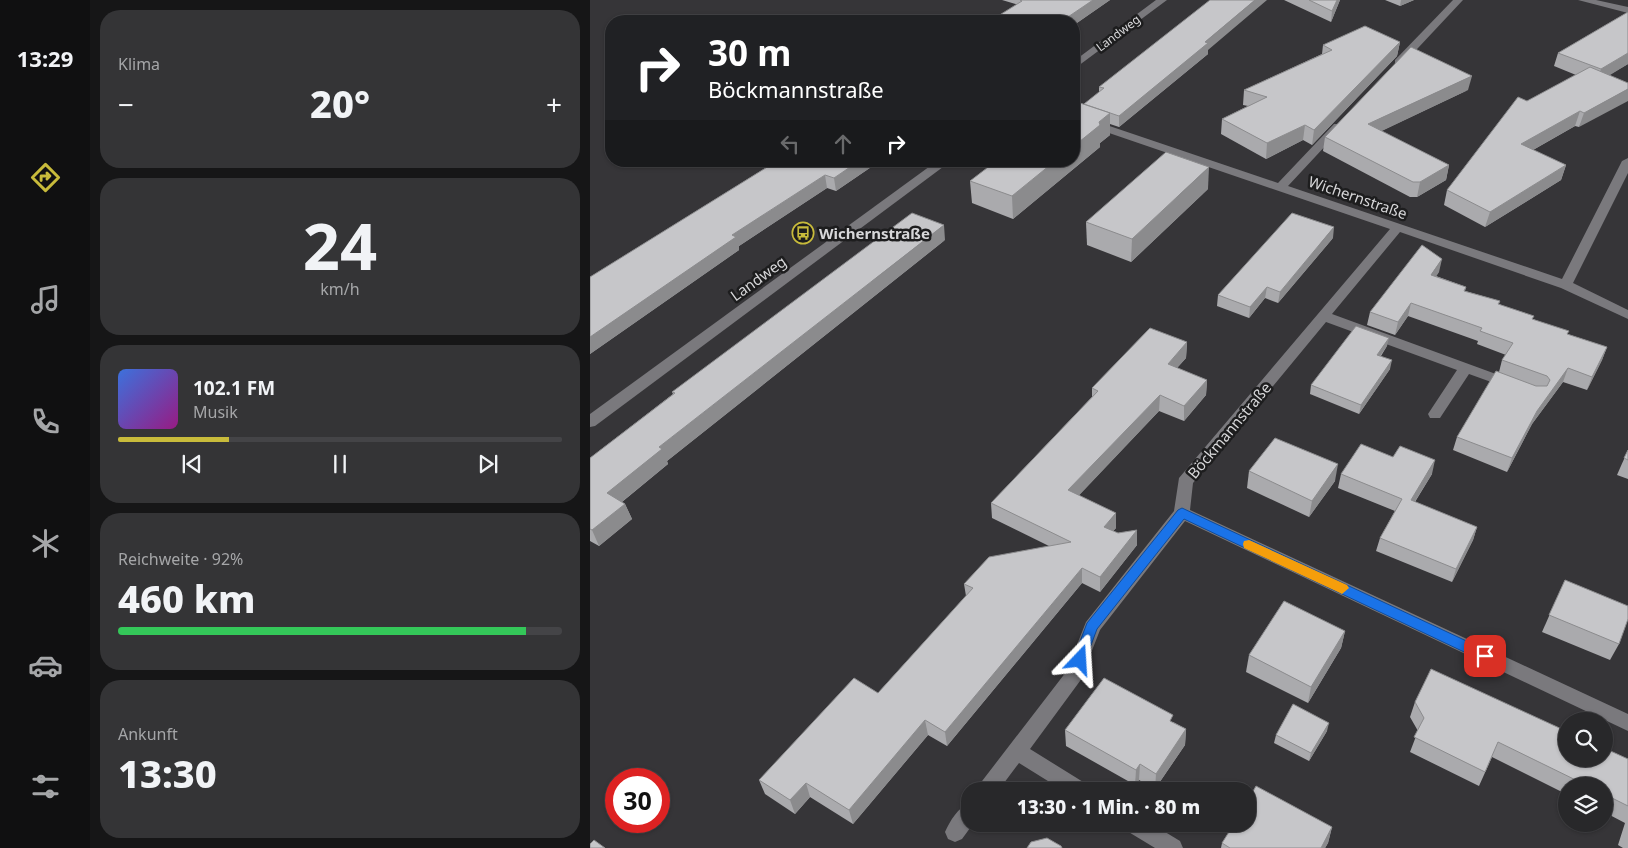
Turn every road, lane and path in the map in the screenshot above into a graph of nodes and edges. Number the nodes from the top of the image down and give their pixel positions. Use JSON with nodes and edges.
{"nodes":[{"id":1,"x":1162,"y":0,"type":"edge"},
{"id":2,"x":1458,"y":0,"type":"edge"},
{"id":3,"x":1583,"y":0,"type":"edge"},
{"id":4,"x":1628,"y":10,"type":"edge"},
{"id":5,"x":1080,"y":62,"type":"edge"},
{"id":6,"x":1390,"y":72,"type":"edge"},
{"id":7,"x":1348,"y":116,"type":"edge"},
{"id":8,"x":1080,"y":119,"type":"edge"},
{"id":9,"x":1628,"y":162,"type":"edge"},
{"id":10,"x":937,"y":167,"type":"edge"},
{"id":11,"x":1279,"y":188,"type":"junction"},
{"id":12,"x":1397,"y":228,"type":"junction"},
{"id":13,"x":1566,"y":284,"type":"junction"},
{"id":14,"x":1628,"y":315,"type":"edge"},
{"id":15,"x":1324,"y":316,"type":"junction"},
{"id":16,"x":1466,"y":368,"type":"junction"},
{"id":17,"x":1519,"y":388,"type":"edge"},
{"id":18,"x":1435,"y":414,"type":"dead end"},
{"id":19,"x":590,"y":422,"type":"edge"},
{"id":20,"x":1182,"y":513,"type":"junction"},
{"id":21,"x":1628,"y":723,"type":"edge"},
{"id":22,"x":1016,"y":751,"type":"junction"},
{"id":23,"x":993,"y":782,"type":"edge"},
{"id":24,"x":1067,"y":782,"type":"edge"},
{"id":25,"x":961,"y":824,"type":"edge"},
{"id":26,"x":955,"y":832,"type":"dead end"},
{"id":27,"x":1147,"y":832,"type":"edge"},
{"id":28,"x":1173,"y":848,"type":"edge"}],
"edges":[{"from":1,"to":5,"type":"street","name":"Landweg"},
{"from":2,"to":6,"type":"street"},
{"from":3,"to":4,"type":"street"},
{"from":7,"to":11,"type":"street"},
{"from":8,"to":11,"type":"street","name":"Wichernstraße"},
{"from":9,"to":13,"type":"street"},
{"from":10,"to":19,"type":"street","name":"Landweg"},
{"from":11,"to":12,"type":"street","name":"Wichernstraße"},
{"from":12,"to":13,"type":"street","name":"Wichernstraße"},
{"from":12,"to":15,"type":"street","name":"Böckmannstraße"},
{"from":13,"to":14,"type":"street","name":"Wichernstraße"},
{"from":15,"to":16,"type":"street"},
{"from":15,"to":20,"type":"street","name":"Böckmannstraße"},
{"from":16,"to":17,"type":"street"},
{"from":16,"to":18,"type":"street"},
{"from":20,"to":21,"type":"street"},
{"from":20,"to":22,"type":"street"},
{"from":22,"to":23,"type":"street"},
{"from":22,"to":24,"type":"street"},
{"from":25,"to":26,"type":"street"},
{"from":27,"to":28,"type":"street"}]}
